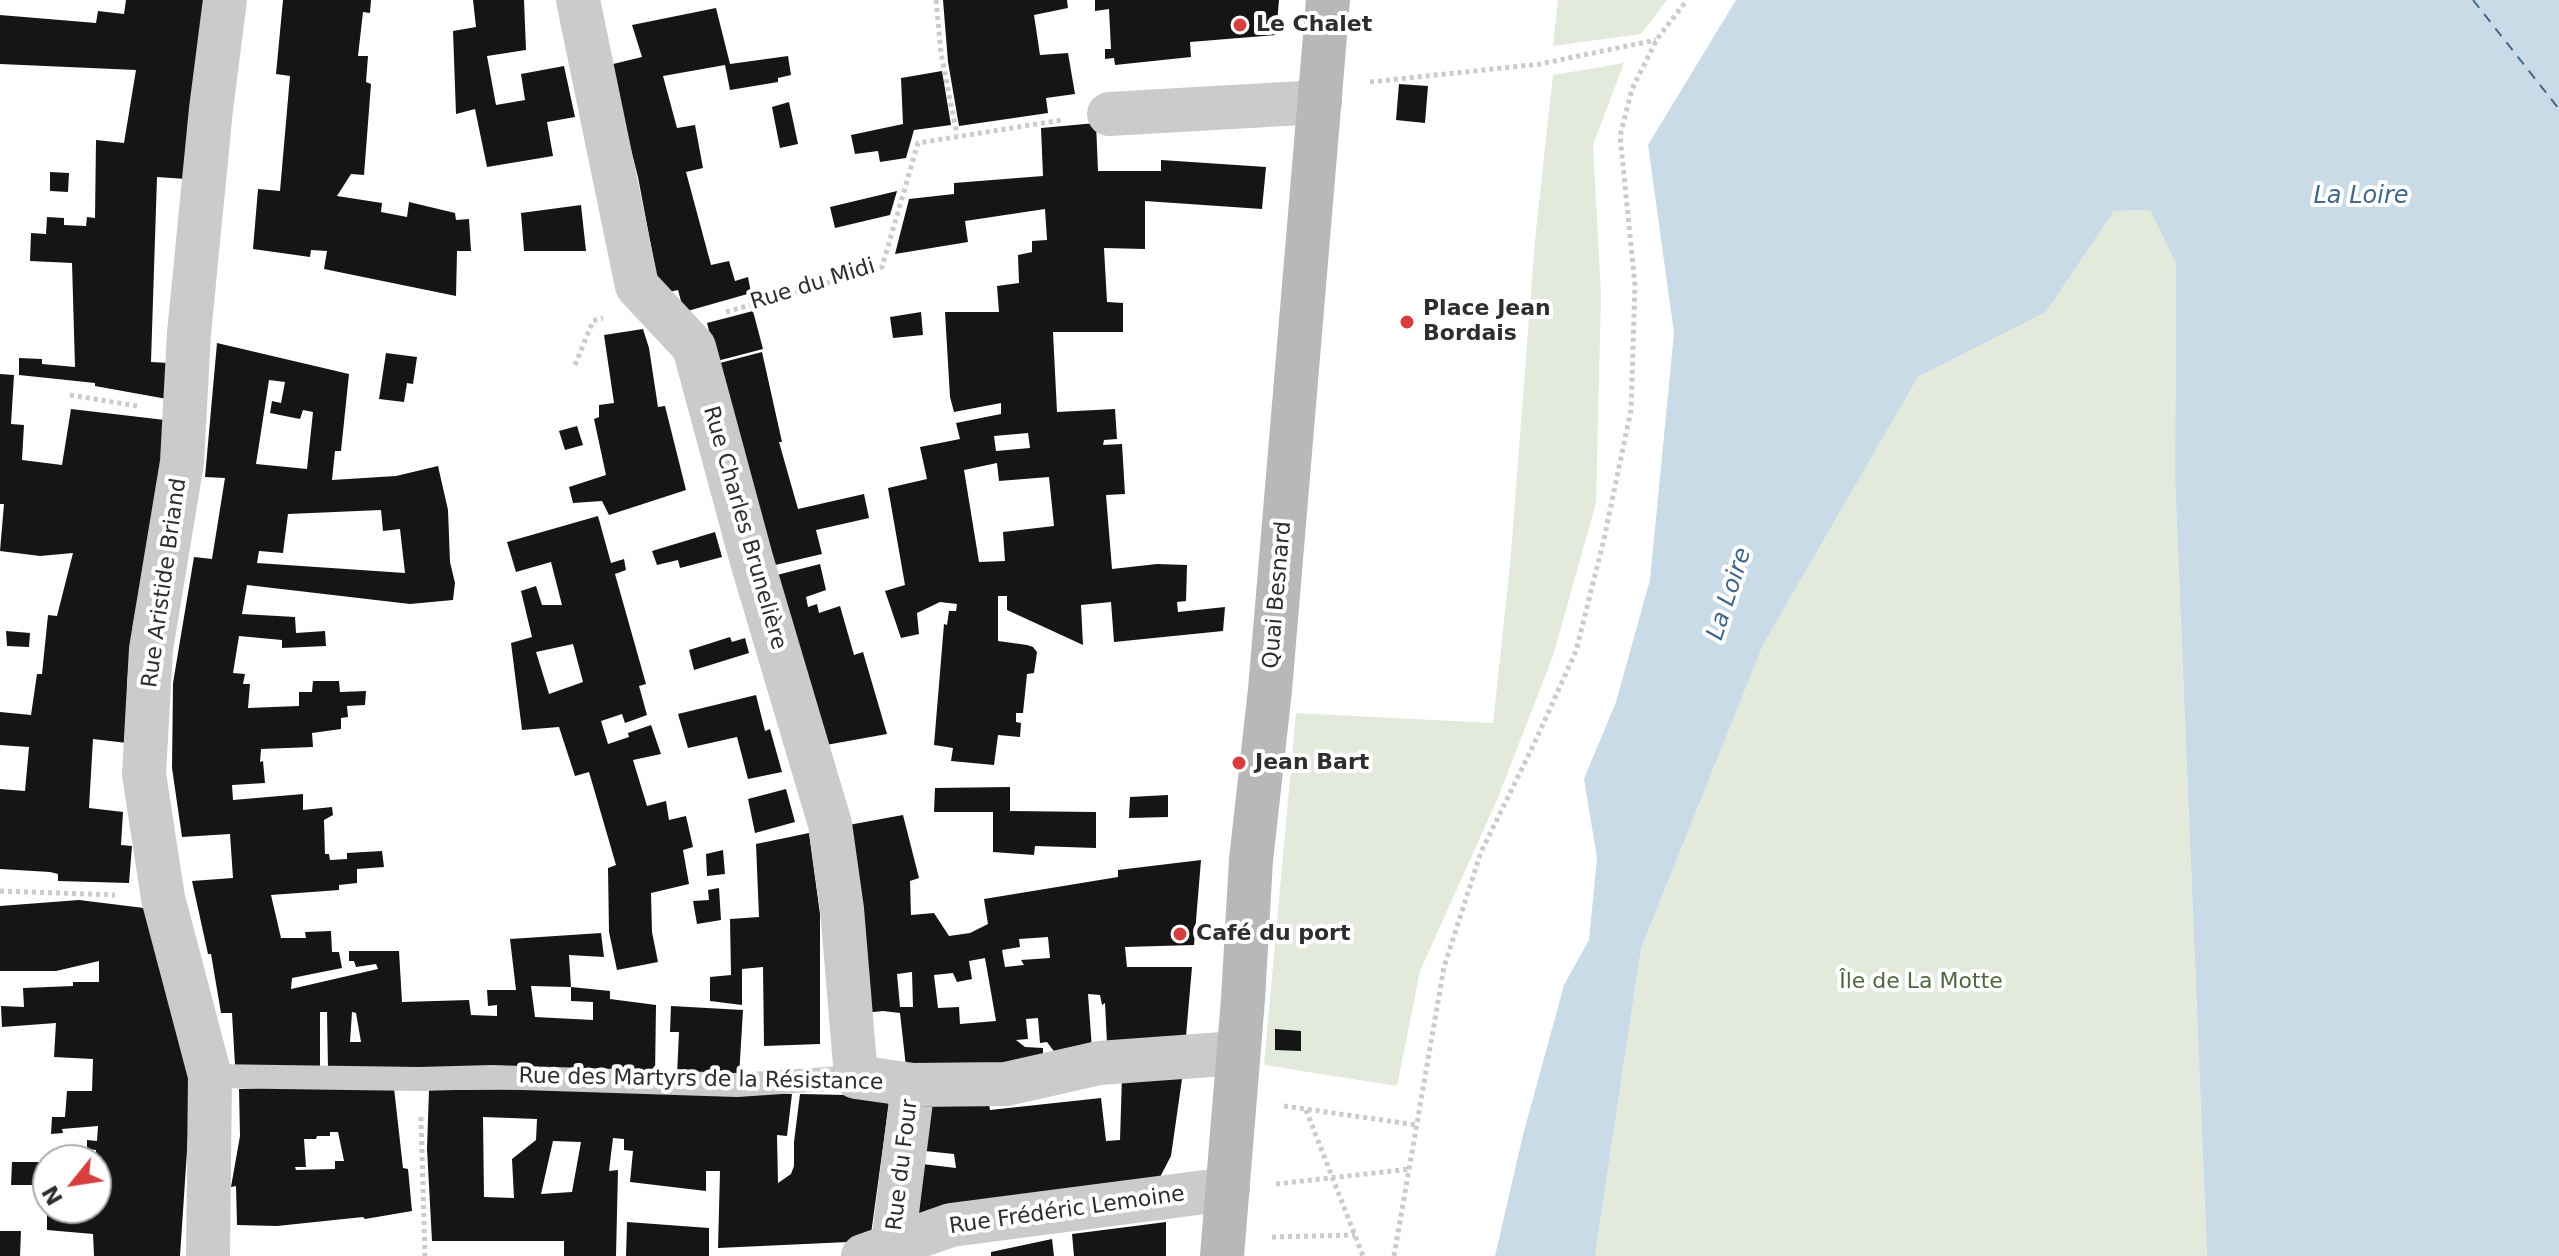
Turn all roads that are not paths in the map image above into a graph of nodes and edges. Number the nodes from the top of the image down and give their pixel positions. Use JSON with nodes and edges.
{"nodes":[{"id":1,"x":225,"y":0,"type":"edge"},
{"id":2,"x":578,"y":0,"type":"edge"},
{"id":3,"x":1328,"y":0,"type":"edge"},
{"id":4,"x":1320,"y":95,"type":"junction"},
{"id":5,"x":1109,"y":114,"type":"road end"},
{"id":6,"x":1237,"y":1053,"type":"junction"},
{"id":7,"x":210,"y":1076,"type":"junction"},
{"id":8,"x":856,"y":1077,"type":"junction"},
{"id":9,"x":913,"y":1085,"type":"junction"},
{"id":10,"x":1228,"y":1189,"type":"junction"},
{"id":11,"x":1223,"y":1247,"type":"edge"},
{"id":12,"x":878,"y":1250,"type":"edge"},
{"id":13,"x":208,"y":1256,"type":"edge"}],
"edges":[{"from":1,"to":7,"type":"street","name":"Rue Aristide Briand"},
{"from":2,"to":8,"type":"street","name":"Rue Charles Brunelière"},
{"from":3,"to":4,"type":"street","name":"Quai Besnard"},
{"from":4,"to":5,"type":"street"},
{"from":4,"to":6,"type":"street","name":"Quai Besnard"},
{"from":6,"to":9,"type":"street","name":"Rue des Martyrs de la Résistance"},
{"from":6,"to":10,"type":"street","name":"Quai Besnard"},
{"from":7,"to":8,"type":"lane","name":"Rue des Martyrs de la Résistance"},
{"from":7,"to":13,"type":"street","name":"Rue Aristide Briand"},
{"from":8,"to":9,"type":"street","name":"Rue des Martyrs de la Résistance"},
{"from":9,"to":12,"type":"street","name":"Rue du Four"},
{"from":10,"to":11,"type":"street","name":"Quai Besnard"},
{"from":10,"to":12,"type":"street","name":"Rue Frédéric Lemoine"}]}
